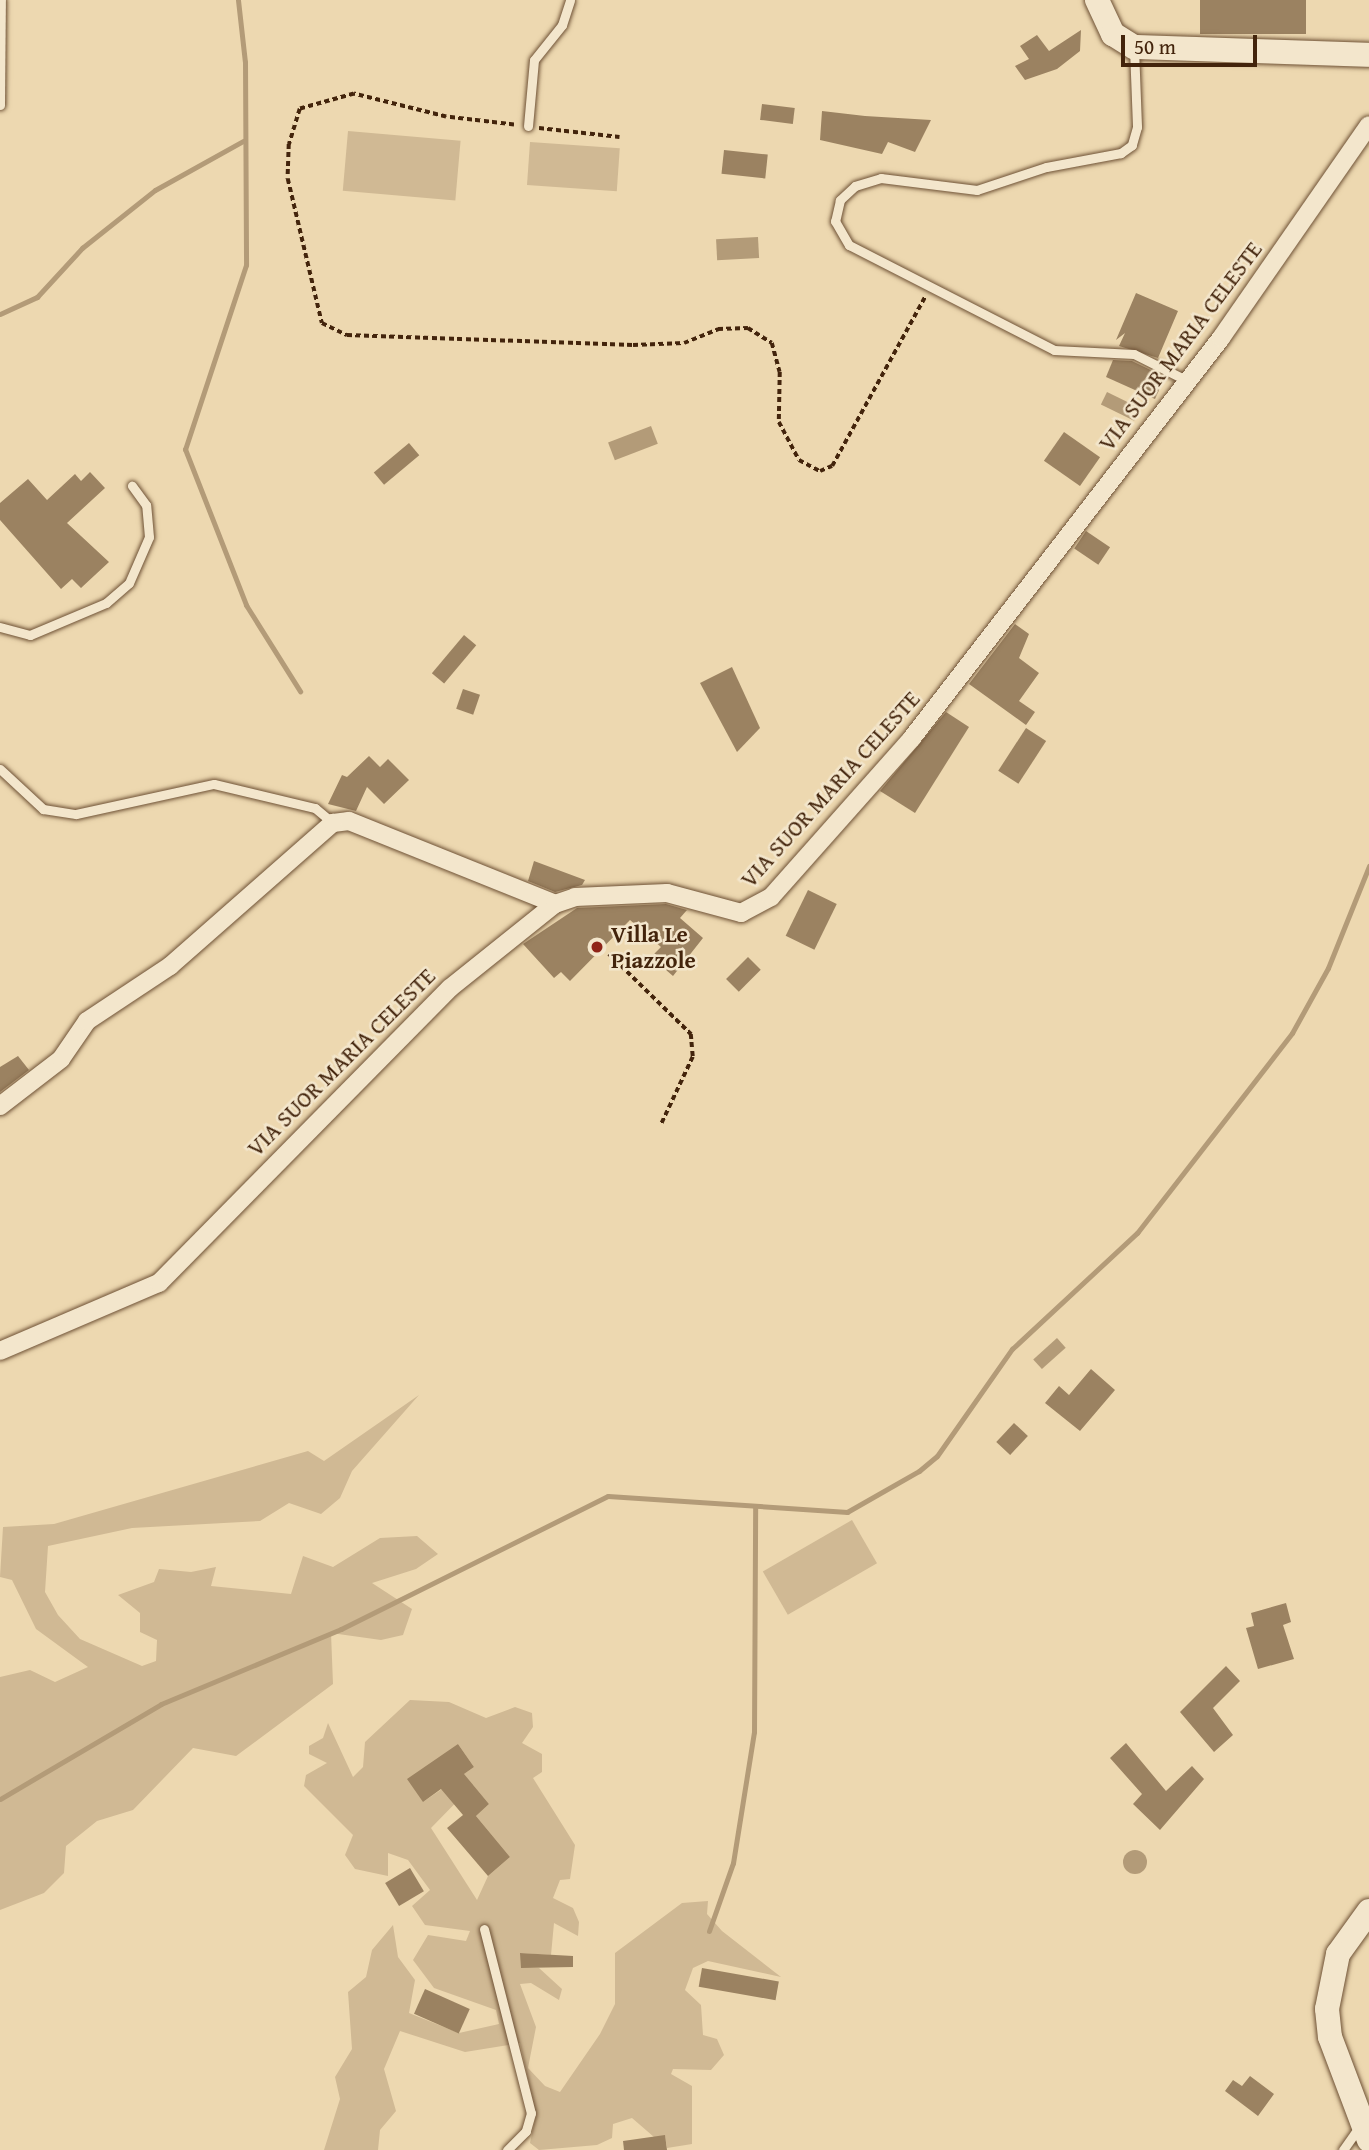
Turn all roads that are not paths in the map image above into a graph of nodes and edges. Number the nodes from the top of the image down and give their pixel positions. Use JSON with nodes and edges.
{"nodes":[{"id":1,"x":1,"y":0,"type":"edge"},
{"id":2,"x":570,"y":0,"type":"edge"},
{"id":3,"x":1097,"y":0,"type":"edge"},
{"id":4,"x":1133,"y":47,"type":"junction"},
{"id":5,"x":1369,"y":55,"type":"edge"},
{"id":6,"x":0,"y":105,"type":"edge"},
{"id":7,"x":1369,"y":125,"type":"edge"},
{"id":8,"x":528,"y":126,"type":"road end"},
{"id":9,"x":1188,"y":381,"type":"junction"},
{"id":10,"x":132,"y":486,"type":"dead end"},
{"id":11,"x":0,"y":627,"type":"edge"},
{"id":12,"x":0,"y":769,"type":"edge"},
{"id":13,"x":333,"y":823,"type":"junction"},
{"id":14,"x":555,"y":904,"type":"junction"},
{"id":15,"x":0,"y":1106,"type":"edge"},
{"id":16,"x":0,"y":1351,"type":"edge"},
{"id":17,"x":1369,"y":1911,"type":"edge"},
{"id":18,"x":484,"y":1929,"type":"dead end"},
{"id":19,"x":1366,"y":2130,"type":"edge"},
{"id":20,"x":507,"y":2150,"type":"edge"},
{"id":21,"x":1343,"y":2150,"type":"edge"}],
"edges":[{"from":1,"to":6,"type":"lane"},
{"from":2,"to":8,"type":"lane"},
{"from":3,"to":4,"type":"main road"},
{"from":4,"to":5,"type":"main road"},
{"from":4,"to":9,"type":"lane"},
{"from":7,"to":9,"type":"street","name":"VIA SUOR MARIA CELESTE"},
{"from":9,"to":14,"type":"street","name":"VIA SUOR MARIA CELESTE"},
{"from":10,"to":11,"type":"lane"},
{"from":12,"to":13,"type":"lane"},
{"from":13,"to":14,"type":"street"},
{"from":13,"to":15,"type":"street"},
{"from":14,"to":16,"type":"street","name":"VIA SUOR MARIA CELESTE"},
{"from":17,"to":19,"type":"main road"},
{"from":18,"to":20,"type":"lane"},
{"from":19,"to":21,"type":"lane"}]}
